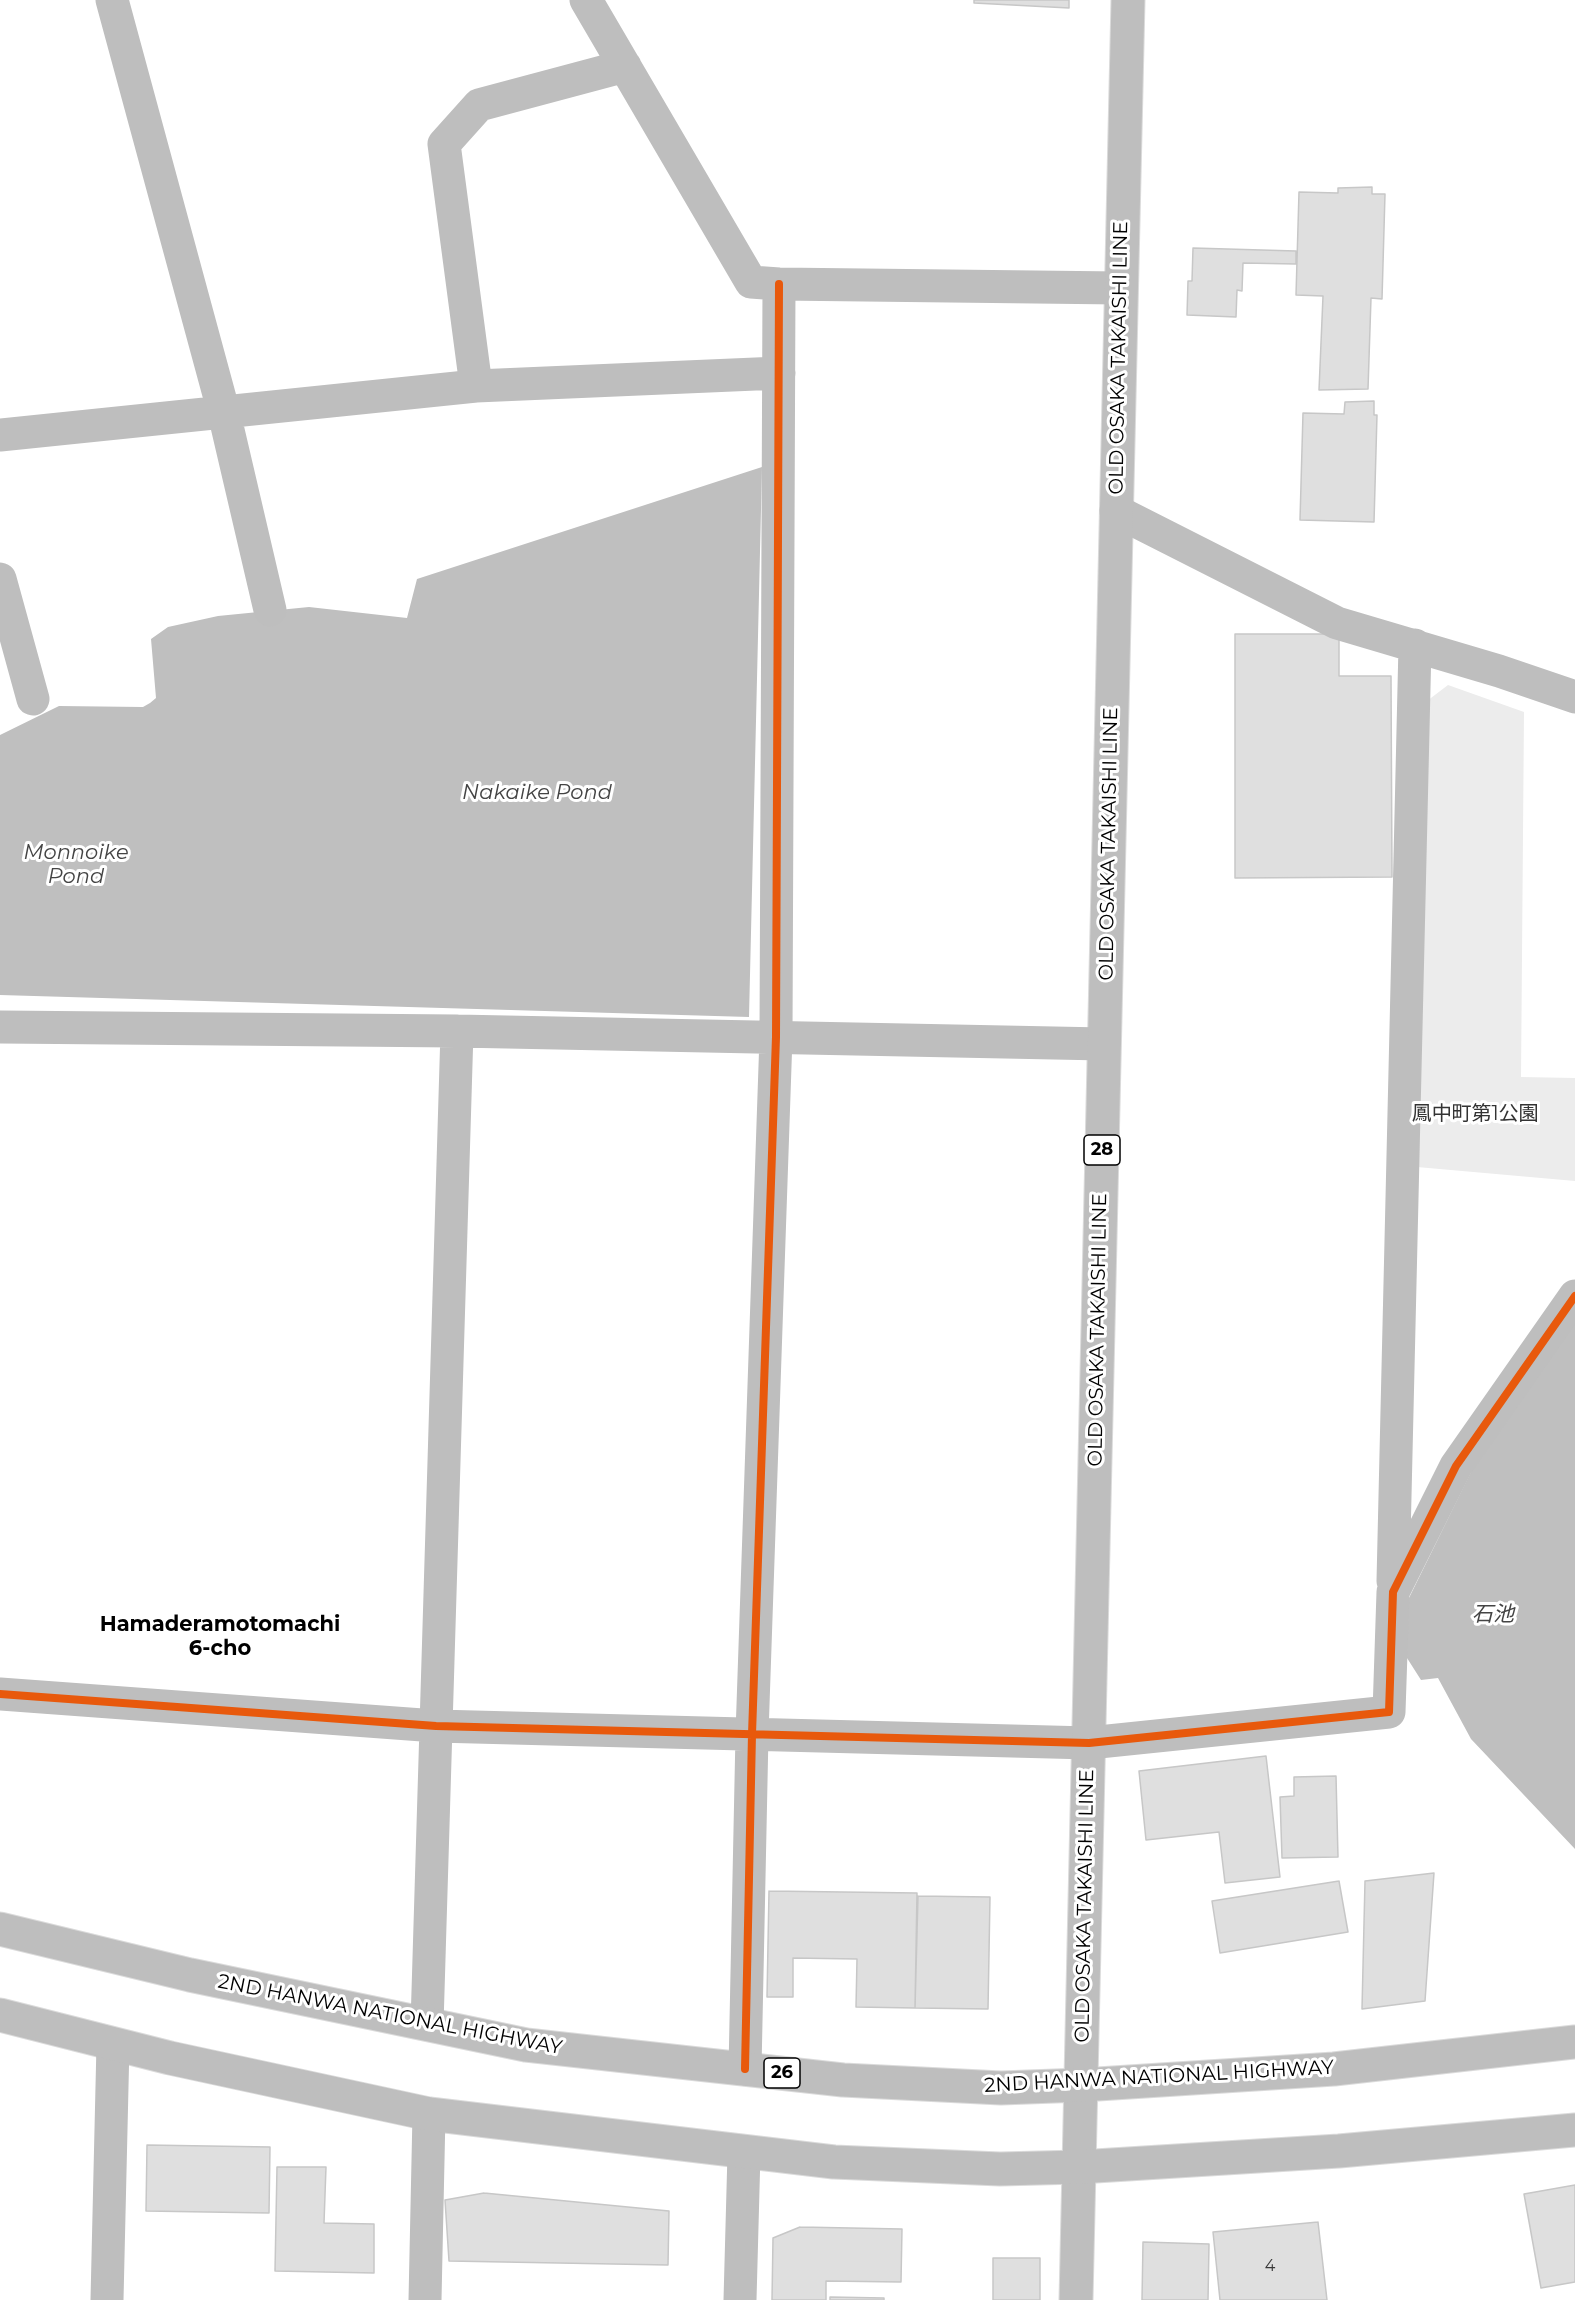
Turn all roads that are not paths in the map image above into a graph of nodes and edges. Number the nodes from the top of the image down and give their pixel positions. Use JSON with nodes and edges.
{"nodes":[{"id":1,"x":112,"y":0,"type":"edge"},
{"id":2,"x":586,"y":0,"type":"edge"},
{"id":3,"x":1128,"y":0,"type":"edge"},
{"id":4,"x":626,"y":66,"type":"junction"},
{"id":5,"x":779,"y":284,"type":"junction"},
{"id":6,"x":1120,"y":288,"type":"junction"},
{"id":7,"x":779,"y":373,"type":"junction"},
{"id":8,"x":476,"y":386,"type":"junction"},
{"id":9,"x":225,"y":413,"type":"junction"},
{"id":10,"x":0,"y":435,"type":"edge"},
{"id":11,"x":1116,"y":511,"type":"junction"},
{"id":12,"x":0,"y":579,"type":"edge"},
{"id":13,"x":270,"y":610,"type":"dead end"},
{"id":14,"x":1414,"y":645,"type":"junction"},
{"id":15,"x":1575,"y":697,"type":"edge"},
{"id":16,"x":33,"y":699,"type":"dead end"},
{"id":17,"x":0,"y":1027,"type":"edge"},
{"id":18,"x":457,"y":1031,"type":"junction"},
{"id":19,"x":776,"y":1037,"type":"junction"},
{"id":20,"x":1104,"y":1044,"type":"junction"},
{"id":21,"x":1575,"y":1296,"type":"edge"},
{"id":22,"x":1393,"y":1592,"type":"junction"},
{"id":23,"x":0,"y":1694,"type":"edge"},
{"id":24,"x":436,"y":1726,"type":"junction"},
{"id":25,"x":752,"y":1734,"type":"junction"},
{"id":26,"x":1089,"y":1743,"type":"junction"},
{"id":27,"x":0,"y":1929,"type":"edge"},
{"id":28,"x":0,"y":2015,"type":"edge"},
{"id":29,"x":427,"y":2024,"type":"junction"},
{"id":30,"x":1575,"y":2042,"type":"edge"},
{"id":31,"x":113,"y":2044,"type":"junction"},
{"id":32,"x":745,"y":2069,"type":"junction"},
{"id":33,"x":1082,"y":2085,"type":"junction"},
{"id":34,"x":429,"y":2114,"type":"junction"},
{"id":35,"x":1575,"y":2130,"type":"edge"},
{"id":36,"x":744,"y":2152,"type":"junction"},
{"id":37,"x":1079,"y":2167,"type":"junction"},
{"id":38,"x":107,"y":2300,"type":"edge"},
{"id":39,"x":425,"y":2300,"type":"edge"},
{"id":40,"x":740,"y":2300,"type":"edge"},
{"id":41,"x":1076,"y":2300,"type":"edge"}],
"edges":[{"from":1,"to":9,"type":"main road"},
{"from":2,"to":4,"type":"main road"},
{"from":3,"to":6,"type":"main road","name":"OLD OSAKA TAKAISHI LINE","number":"28"},
{"from":4,"to":5,"type":"main road"},
{"from":4,"to":8,"type":"main road"},
{"from":5,"to":6,"type":"main road"},
{"from":5,"to":7,"type":"main road"},
{"from":6,"to":11,"type":"main road","name":"OLD OSAKA TAKAISHI LINE","number":"28"},
{"from":7,"to":8,"type":"main road"},
{"from":7,"to":19,"type":"main road"},
{"from":8,"to":9,"type":"main road"},
{"from":9,"to":10,"type":"main road"},
{"from":9,"to":13,"type":"main road"},
{"from":11,"to":14,"type":"main road"},
{"from":11,"to":20,"type":"main road","name":"OLD OSAKA TAKAISHI LINE","number":"28"},
{"from":12,"to":16,"type":"main road"},
{"from":14,"to":15,"type":"main road"},
{"from":14,"to":22,"type":"main road"},
{"from":17,"to":18,"type":"main road"},
{"from":18,"to":19,"type":"main road"},
{"from":18,"to":24,"type":"main road"},
{"from":19,"to":20,"type":"main road"},
{"from":19,"to":25,"type":"main road"},
{"from":20,"to":26,"type":"main road","name":"OLD OSAKA TAKAISHI LINE","number":"28"},
{"from":21,"to":22,"type":"main road"},
{"from":22,"to":26,"type":"main road"},
{"from":23,"to":24,"type":"main road"},
{"from":24,"to":25,"type":"main road"},
{"from":24,"to":29,"type":"main road"},
{"from":25,"to":26,"type":"main road"},
{"from":25,"to":32,"type":"main road"},
{"from":26,"to":33,"type":"main road","name":"OLD OSAKA TAKAISHI LINE","number":"28"},
{"from":27,"to":29,"type":"main road","name":"2ND HANWA NATIONAL HIGHWAY","number":"26"},
{"from":28,"to":31,"type":"main road"},
{"from":29,"to":32,"type":"main road","name":"2ND HANWA NATIONAL HIGHWAY","number":"26"},
{"from":30,"to":33,"type":"main road","name":"2ND HANWA NATIONAL HIGHWAY","number":"26"},
{"from":31,"to":34,"type":"main road"},
{"from":31,"to":38,"type":"main road"},
{"from":32,"to":33,"type":"main road","name":"2ND HANWA NATIONAL HIGHWAY","number":"26"},
{"from":33,"to":37,"type":"main road","name":"OLD OSAKA TAKAISHI LINE","number":"28"},
{"from":34,"to":36,"type":"main road"},
{"from":34,"to":39,"type":"main road"},
{"from":35,"to":37,"type":"main road"},
{"from":36,"to":37,"type":"main road"},
{"from":36,"to":40,"type":"main road"},
{"from":37,"to":41,"type":"main road","name":"OLD OSAKA TAKAISHI LINE","number":"28"}]}
